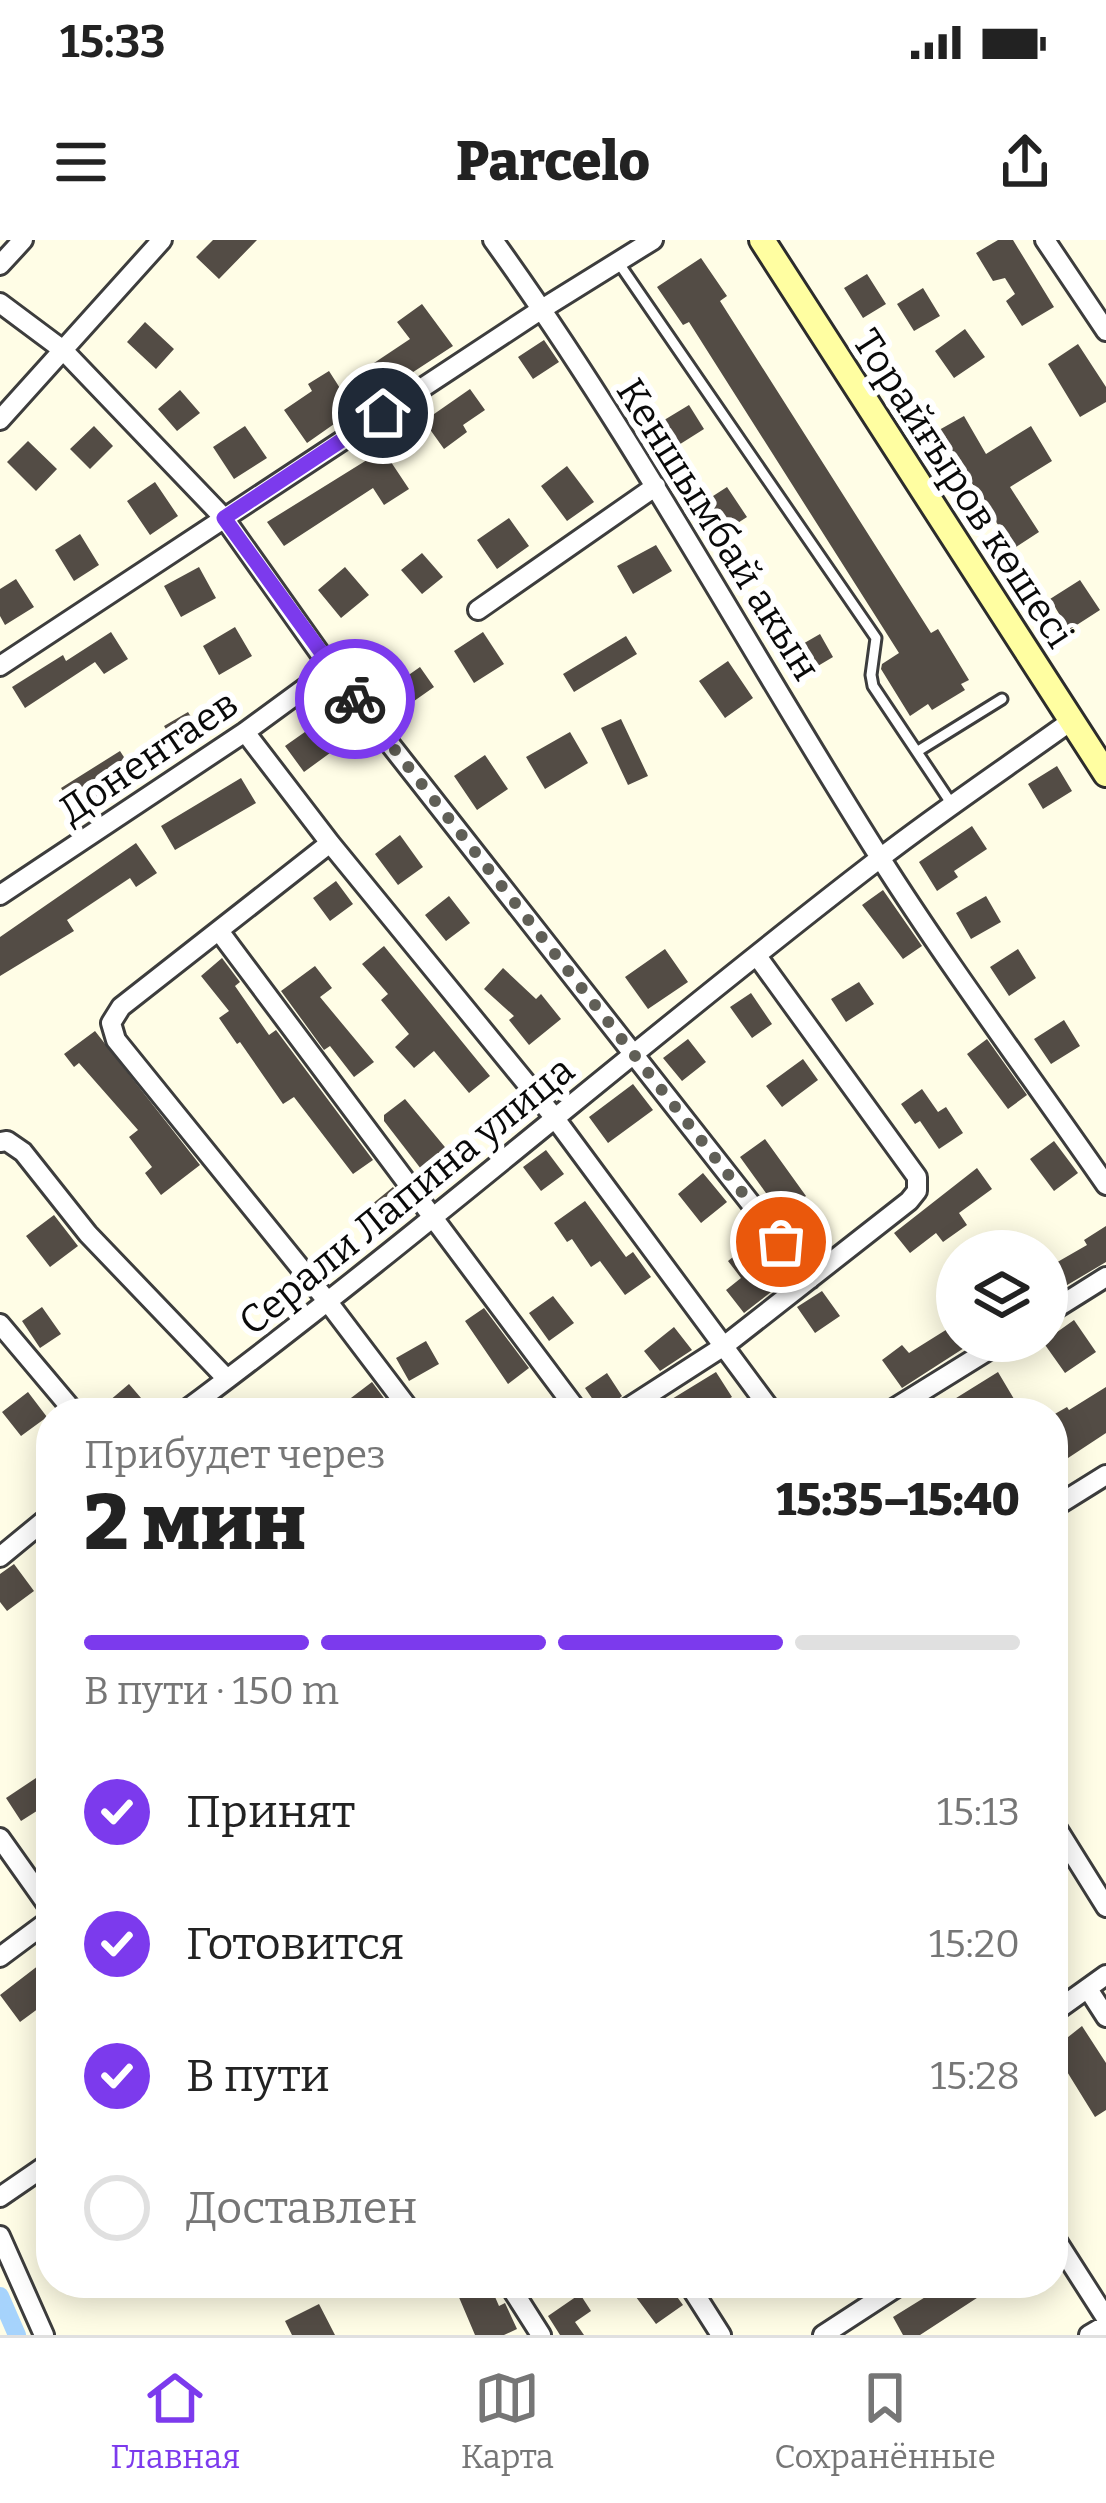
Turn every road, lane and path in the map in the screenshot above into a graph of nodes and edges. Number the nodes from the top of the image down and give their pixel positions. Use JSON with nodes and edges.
{"nodes":[{"id":1,"x":23,"y":240,"type":"edge"},
{"id":2,"x":162,"y":240,"type":"edge"},
{"id":3,"x":493,"y":240,"type":"edge"},
{"id":4,"x":653,"y":240,"type":"edge"},
{"id":5,"x":762,"y":240,"type":"edge"},
{"id":6,"x":1045,"y":240,"type":"edge"},
{"id":7,"x":618,"y":262,"type":"junction"},
{"id":8,"x":0,"y":265,"type":"edge"},
{"id":9,"x":0,"y":303,"type":"edge"},
{"id":10,"x":542,"y":309,"type":"junction"},
{"id":11,"x":1106,"y":331,"type":"edge"},
{"id":12,"x":63,"y":350,"type":"junction"},
{"id":13,"x":0,"y":420,"type":"edge"},
{"id":14,"x":656,"y":486,"type":"junction"},
{"id":15,"x":224,"y":518,"type":"junction"},
{"id":16,"x":478,"y":610,"type":"dead end"},
{"id":17,"x":0,"y":666,"type":"edge"},
{"id":18,"x":331,"y":669,"type":"junction"},
{"id":19,"x":1002,"y":699,"type":"dead end"},
{"id":20,"x":1071,"y":721,"type":"junction"},
{"id":21,"x":245,"y":731,"type":"junction"},
{"id":22,"x":918,"y":751,"type":"junction"},
{"id":23,"x":1106,"y":774,"type":"edge"},
{"id":24,"x":953,"y":806,"type":"junction"},
{"id":25,"x":330,"y":843,"type":"junction"},
{"id":26,"x":880,"y":858,"type":"junction"},
{"id":27,"x":0,"y":896,"type":"edge"},
{"id":28,"x":219,"y":931,"type":"junction"},
{"id":29,"x":757,"y":956,"type":"junction"},
{"id":30,"x":634,"y":1054,"type":"junction"},
{"id":31,"x":554,"y":1117,"type":"junction"},
{"id":32,"x":0,"y":1142,"type":"edge"},
{"id":33,"x":1106,"y":1185,"type":"edge"},
{"id":34,"x":434,"y":1220,"type":"junction"},
{"id":35,"x":1106,"y":1277,"type":"edge"},
{"id":36,"x":810,"y":1280,"type":"junction"},
{"id":37,"x":1068,"y":1301,"type":"edge"},
{"id":38,"x":328,"y":1302,"type":"junction"},
{"id":39,"x":0,"y":1324,"type":"edge"},
{"id":40,"x":724,"y":1346,"type":"junction"},
{"id":41,"x":969,"y":1362,"type":"edge"},
{"id":42,"x":227,"y":1379,"type":"junction"},
{"id":43,"x":62,"y":1398,"type":"edge"},
{"id":44,"x":202,"y":1398,"type":"edge"},
{"id":45,"x":401,"y":1398,"type":"edge"},
{"id":46,"x":568,"y":1398,"type":"edge"},
{"id":47,"x":643,"y":1398,"type":"edge"},
{"id":48,"x":762,"y":1398,"type":"edge"},
{"id":49,"x":911,"y":1398,"type":"edge"},
{"id":50,"x":1106,"y":1475,"type":"edge"},
{"id":51,"x":1068,"y":1499,"type":"edge"},
{"id":52,"x":36,"y":1527,"type":"edge"},
{"id":53,"x":0,"y":1557,"type":"edge"},
{"id":54,"x":0,"y":1838,"type":"edge"},
{"id":55,"x":1068,"y":1862,"type":"edge"},
{"id":56,"x":36,"y":1892,"type":"edge"},
{"id":57,"x":1106,"y":1906,"type":"edge"},
{"id":58,"x":36,"y":1927,"type":"edge"},
{"id":59,"x":0,"y":1957,"type":"edge"},
{"id":60,"x":1106,"y":1975,"type":"edge"},
{"id":61,"x":1088,"y":1989,"type":"junction"},
{"id":62,"x":1068,"y":2003,"type":"edge"},
{"id":63,"x":1106,"y":2017,"type":"edge"},
{"id":64,"x":36,"y":2173,"type":"edge"},
{"id":65,"x":0,"y":2198,"type":"edge"},
{"id":66,"x":0,"y":2236,"type":"edge"},
{"id":67,"x":1068,"y":2259,"type":"edge"},
{"id":68,"x":518,"y":2298,"type":"edge"},
{"id":69,"x":698,"y":2298,"type":"edge"},
{"id":70,"x":881,"y":2298,"type":"edge"},
{"id":71,"x":1106,"y":2321,"type":"edge"},
{"id":72,"x":44,"y":2335,"type":"edge"},
{"id":73,"x":541,"y":2335,"type":"edge"},
{"id":74,"x":721,"y":2335,"type":"edge"},
{"id":75,"x":823,"y":2335,"type":"edge"},
{"id":76,"x":1089,"y":2335,"type":"edge"}],
"edges":[{"from":1,"to":8,"type":"street"},
{"from":2,"to":12,"type":"street"},
{"from":3,"to":10,"type":"street","name":"Кеншымбай акын"},
{"from":4,"to":7,"type":"street"},
{"from":5,"to":20,"type":"street","name":"Торайғыров көшесі"},
{"from":6,"to":11,"type":"street"},
{"from":7,"to":10,"type":"street"},
{"from":7,"to":22,"type":"lane"},
{"from":9,"to":12,"type":"street"},
{"from":10,"to":14,"type":"street","name":"Кеншымбай акын"},
{"from":10,"to":15,"type":"street"},
{"from":12,"to":13,"type":"street"},
{"from":12,"to":15,"type":"street"},
{"from":14,"to":16,"type":"street"},
{"from":14,"to":26,"type":"street","name":"Кеншымбай акын"},
{"from":15,"to":17,"type":"street"},
{"from":15,"to":18,"type":"street"},
{"from":18,"to":21,"type":"street","name":"Донентаев"},
{"from":18,"to":30,"type":"street"},
{"from":19,"to":22,"type":"lane"},
{"from":20,"to":23,"type":"street","name":"Торайғыров көшесі"},
{"from":20,"to":24,"type":"street","name":"Серали Лапина улица"},
{"from":21,"to":25,"type":"street"},
{"from":21,"to":27,"type":"street","name":"Донентаев"},
{"from":22,"to":24,"type":"lane"},
{"from":24,"to":26,"type":"street","name":"Серали Лапина улица"},
{"from":25,"to":28,"type":"street"},
{"from":25,"to":31,"type":"street"},
{"from":26,"to":29,"type":"street","name":"Серали Лапина улица"},
{"from":26,"to":33,"type":"street","name":"Кеншымбай акын"},
{"from":28,"to":34,"type":"street"},
{"from":28,"to":38,"type":"street"},
{"from":29,"to":30,"type":"street","name":"Серали Лапина улица"},
{"from":29,"to":36,"type":"street"},
{"from":30,"to":31,"type":"street","name":"Серали Лапина улица"},
{"from":30,"to":36,"type":"street"},
{"from":31,"to":34,"type":"street","name":"Серали Лапина улица"},
{"from":31,"to":40,"type":"street"},
{"from":32,"to":42,"type":"street"},
{"from":34,"to":38,"type":"street","name":"Серали Лапина улица"},
{"from":34,"to":46,"type":"street"},
{"from":35,"to":37,"type":"street"},
{"from":36,"to":40,"type":"street"},
{"from":38,"to":42,"type":"street","name":"Серали Лапина улица"},
{"from":38,"to":45,"type":"street"},
{"from":39,"to":43,"type":"street"},
{"from":40,"to":47,"type":"street"},
{"from":40,"to":48,"type":"street"},
{"from":41,"to":49,"type":"street"},
{"from":42,"to":44,"type":"street","name":"Серали Лапина улица"},
{"from":50,"to":51,"type":"street"},
{"from":52,"to":53,"type":"street"},
{"from":54,"to":56,"type":"street"},
{"from":55,"to":57,"type":"street"},
{"from":58,"to":59,"type":"street"},
{"from":60,"to":61,"type":"street"},
{"from":61,"to":62,"type":"street"},
{"from":61,"to":63,"type":"street"},
{"from":64,"to":65,"type":"street"},
{"from":66,"to":72,"type":"street"},
{"from":67,"to":71,"type":"street"},
{"from":68,"to":73,"type":"street"},
{"from":69,"to":74,"type":"street"},
{"from":70,"to":75,"type":"street"},
{"from":71,"to":76,"type":"street"}]}
